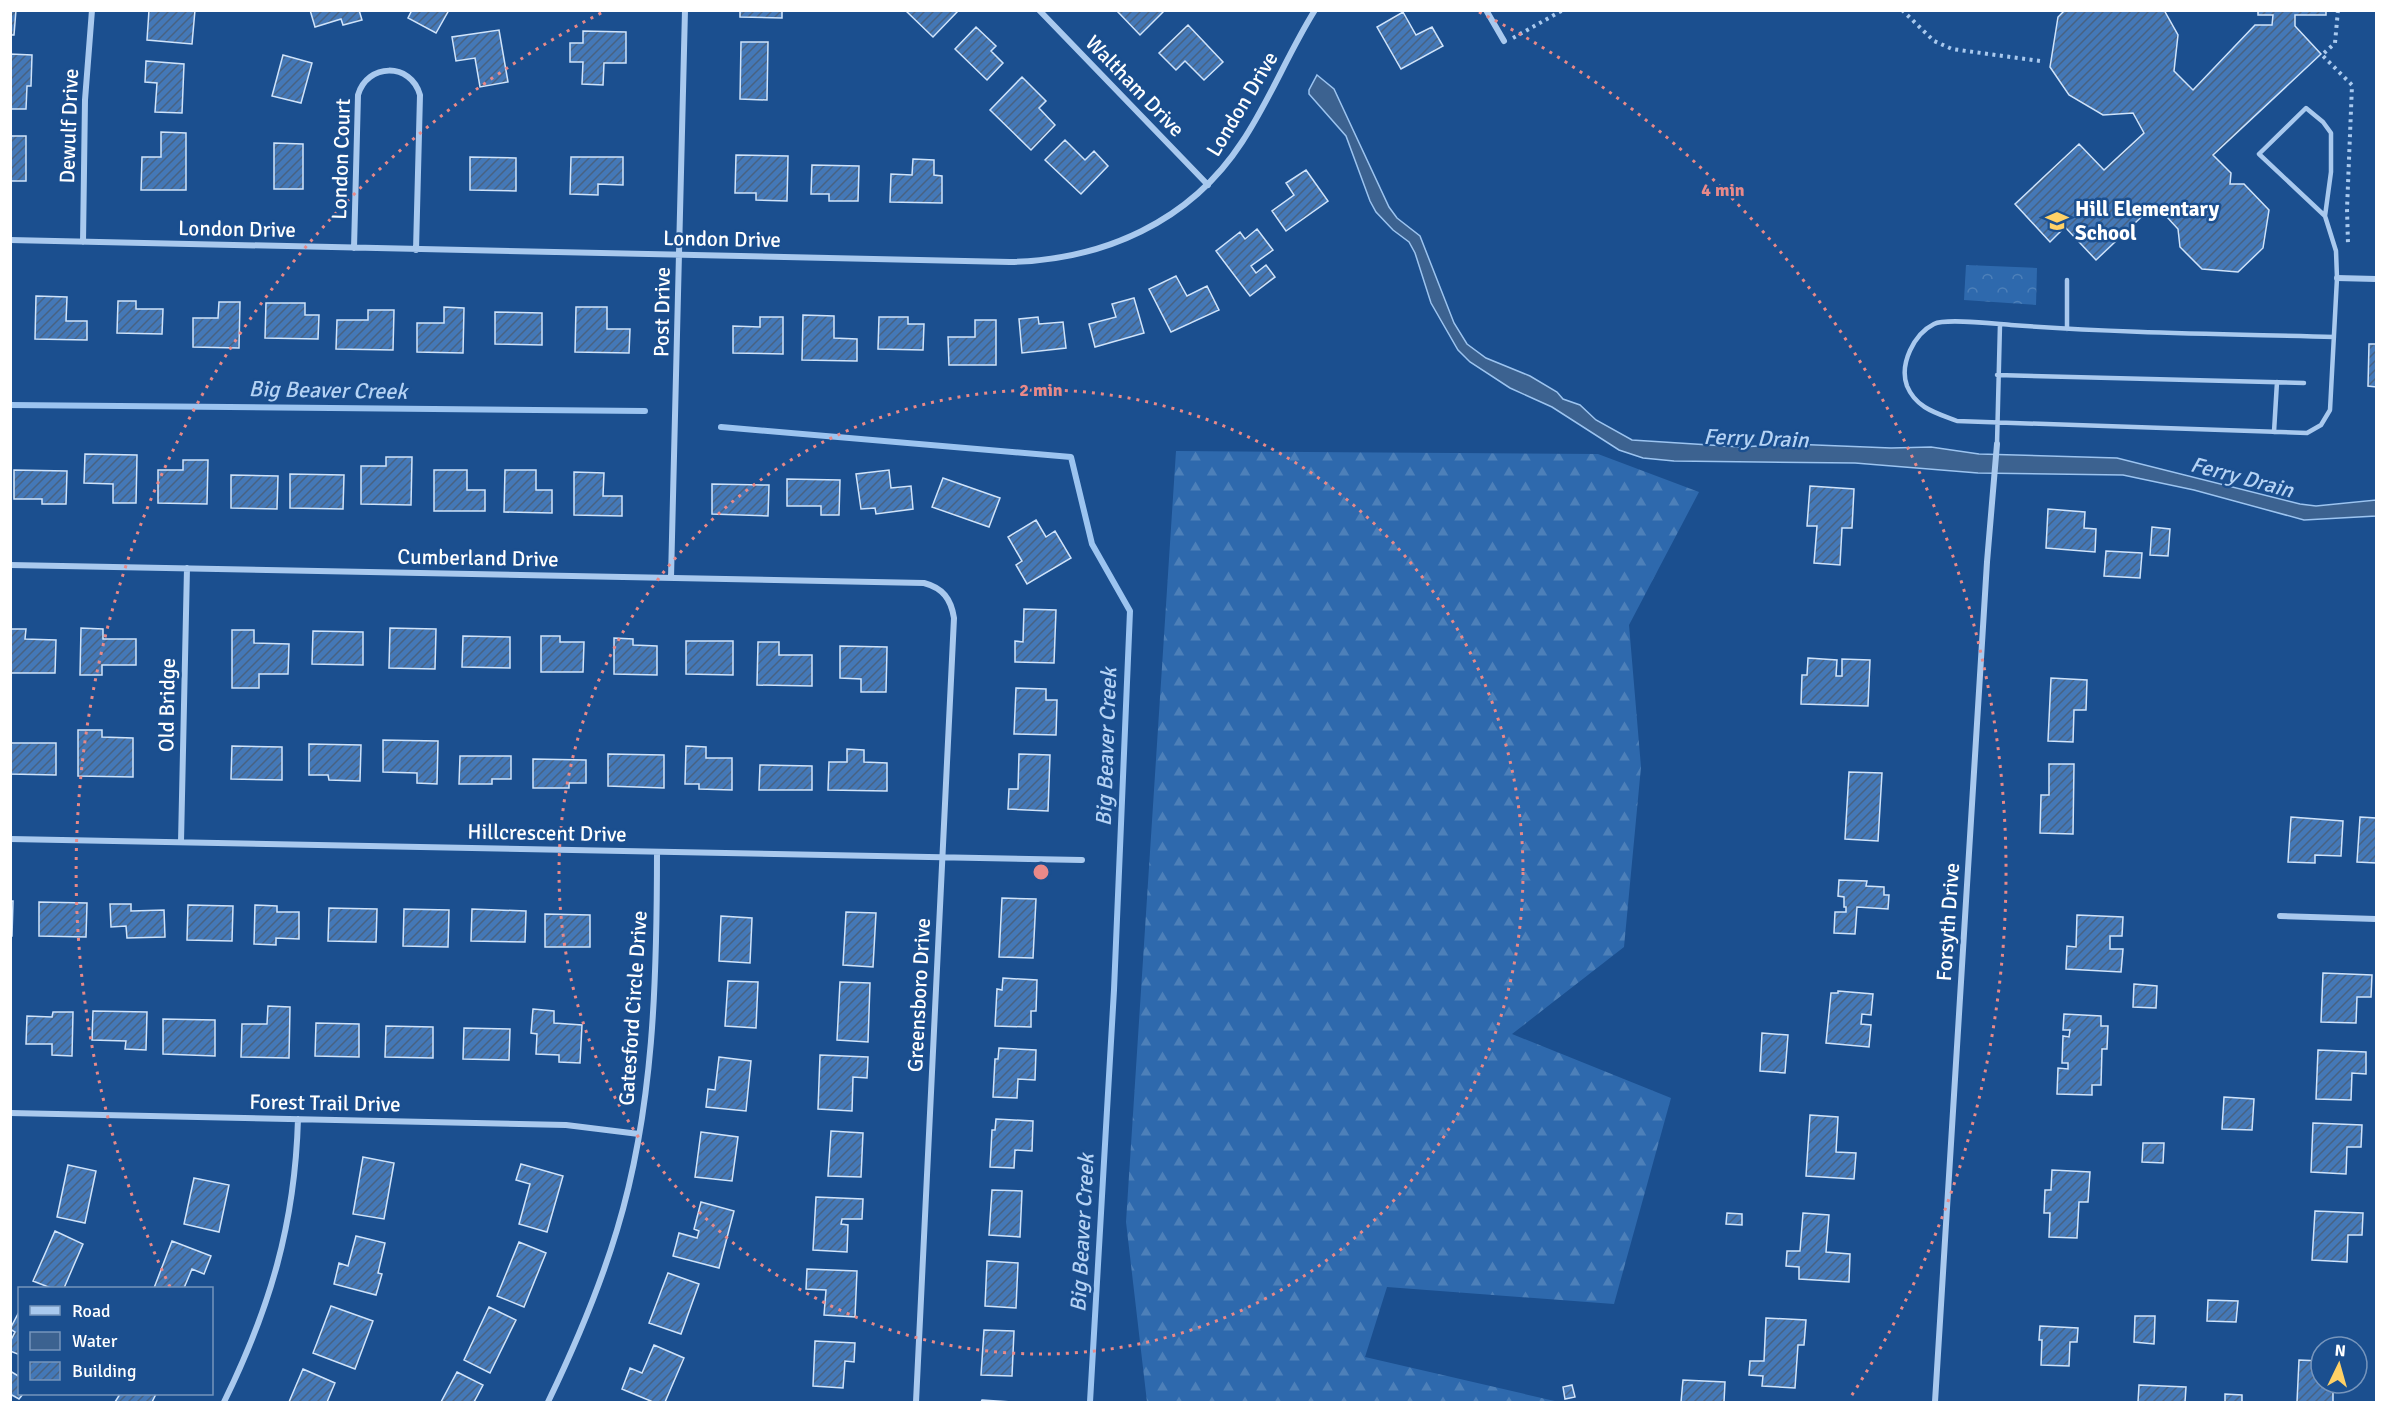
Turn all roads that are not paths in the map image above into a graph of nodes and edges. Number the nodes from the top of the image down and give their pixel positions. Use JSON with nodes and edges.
{"nodes":[{"id":1,"x":92,"y":10,"type":"edge"},
{"id":2,"x":685,"y":10,"type":"edge"},
{"id":3,"x":1039,"y":10,"type":"edge"},
{"id":4,"x":1315,"y":10,"type":"edge"},
{"id":5,"x":1486,"y":10,"type":"edge"},
{"id":6,"x":1504,"y":41,"type":"dead end"},
{"id":7,"x":1208,"y":185,"type":"junction"},
{"id":8,"x":2325,"y":216,"type":"junction"},
{"id":9,"x":10,"y":240,"type":"edge"},
{"id":10,"x":82,"y":242,"type":"junction"},
{"id":11,"x":354,"y":249,"type":"junction"},
{"id":12,"x":416,"y":249,"type":"junction"},
{"id":13,"x":680,"y":255,"type":"junction"},
{"id":14,"x":2337,"y":278,"type":"junction"},
{"id":15,"x":2376,"y":279,"type":"edge"},
{"id":16,"x":2067,"y":280,"type":"dead end"},
{"id":17,"x":2000,"y":324,"type":"junction"},
{"id":18,"x":2067,"y":329,"type":"junction"},
{"id":19,"x":2334,"y":337,"type":"junction"},
{"id":20,"x":1997,"y":375,"type":"junction"},
{"id":21,"x":2277,"y":382,"type":"junction"},
{"id":22,"x":2304,"y":383,"type":"dead end"},
{"id":23,"x":1996,"y":423,"type":"junction"},
{"id":24,"x":2274,"y":432,"type":"junction"},
{"id":25,"x":1996,"y":447,"type":"joint"},
{"id":26,"x":10,"y":565,"type":"edge"},
{"id":27,"x":187,"y":568,"type":"junction"},
{"id":28,"x":671,"y":578,"type":"junction"},
{"id":29,"x":943,"y":591,"type":"joint"},
{"id":30,"x":10,"y":839,"type":"edge"},
{"id":31,"x":181,"y":843,"type":"junction"},
{"id":32,"x":657,"y":852,"type":"junction"},
{"id":33,"x":942,"y":857,"type":"junction"},
{"id":34,"x":1082,"y":861,"type":"dead end"},
{"id":35,"x":2280,"y":915,"type":"dead end"},
{"id":36,"x":2376,"y":919,"type":"edge"},
{"id":37,"x":10,"y":1113,"type":"edge"},
{"id":38,"x":298,"y":1119,"type":"junction"},
{"id":39,"x":639,"y":1134,"type":"junction"},
{"id":40,"x":224,"y":1402,"type":"edge"},
{"id":41,"x":548,"y":1402,"type":"edge"},
{"id":42,"x":916,"y":1402,"type":"edge"},
{"id":43,"x":1935,"y":1402,"type":"edge"}],
"edges":[{"from":1,"to":10,"type":"street","name":"Dewulf Drive"},
{"from":2,"to":13,"type":"street","name":"Post Drive"},
{"from":3,"to":7,"type":"street","name":"Waltham Drive"},
{"from":4,"to":7,"type":"street","name":"London Drive"},
{"from":5,"to":6,"type":"street"},
{"from":7,"to":13,"type":"street","name":"London Drive"},
{"from":8,"to":8,"type":"lane"},
{"from":8,"to":14,"type":"lane"},
{"from":9,"to":10,"type":"street","name":"London Drive"},
{"from":10,"to":11,"type":"street","name":"London Drive"},
{"from":11,"to":12,"type":"street","name":"London Drive"},
{"from":11,"to":12,"type":"street","name":"London Court"},
{"from":12,"to":13,"type":"street","name":"London Drive"},
{"from":13,"to":28,"type":"street","name":"Post Drive"},
{"from":14,"to":15,"type":"street"},
{"from":14,"to":19,"type":"lane"},
{"from":16,"to":18,"type":"lane"},
{"from":17,"to":18,"type":"lane"},
{"from":17,"to":20,"type":"lane"},
{"from":17,"to":23,"type":"lane"},
{"from":18,"to":19,"type":"lane"},
{"from":19,"to":24,"type":"lane"},
{"from":20,"to":21,"type":"lane"},
{"from":20,"to":23,"type":"lane"},
{"from":21,"to":22,"type":"lane"},
{"from":21,"to":24,"type":"lane"},
{"from":23,"to":24,"type":"lane"},
{"from":23,"to":25,"type":"lane"},
{"from":25,"to":43,"type":"street","name":"Forsyth Drive"},
{"from":26,"to":27,"type":"street","name":"Cumberland Drive"},
{"from":27,"to":28,"type":"street","name":"Cumberland Drive"},
{"from":27,"to":31,"type":"street","name":"Old Bridge"},
{"from":28,"to":29,"type":"street","name":"Cumberland Drive"},
{"from":29,"to":33,"type":"street","name":"Greensboro Drive"},
{"from":30,"to":31,"type":"street","name":"Hillcrescent Drive"},
{"from":31,"to":32,"type":"street","name":"Hillcrescent Drive"},
{"from":32,"to":33,"type":"street","name":"Hillcrescent Drive"},
{"from":32,"to":39,"type":"street","name":"Gatesford Circle Drive"},
{"from":33,"to":34,"type":"street","name":"Hillcrescent Drive"},
{"from":33,"to":42,"type":"street","name":"Greensboro Drive"},
{"from":35,"to":36,"type":"street"},
{"from":37,"to":38,"type":"street","name":"Forest Trail Drive"},
{"from":38,"to":39,"type":"street","name":"Forest Trail Drive"},
{"from":38,"to":40,"type":"street"},
{"from":39,"to":41,"type":"street","name":"Gatesford Circle Drive"}]}
